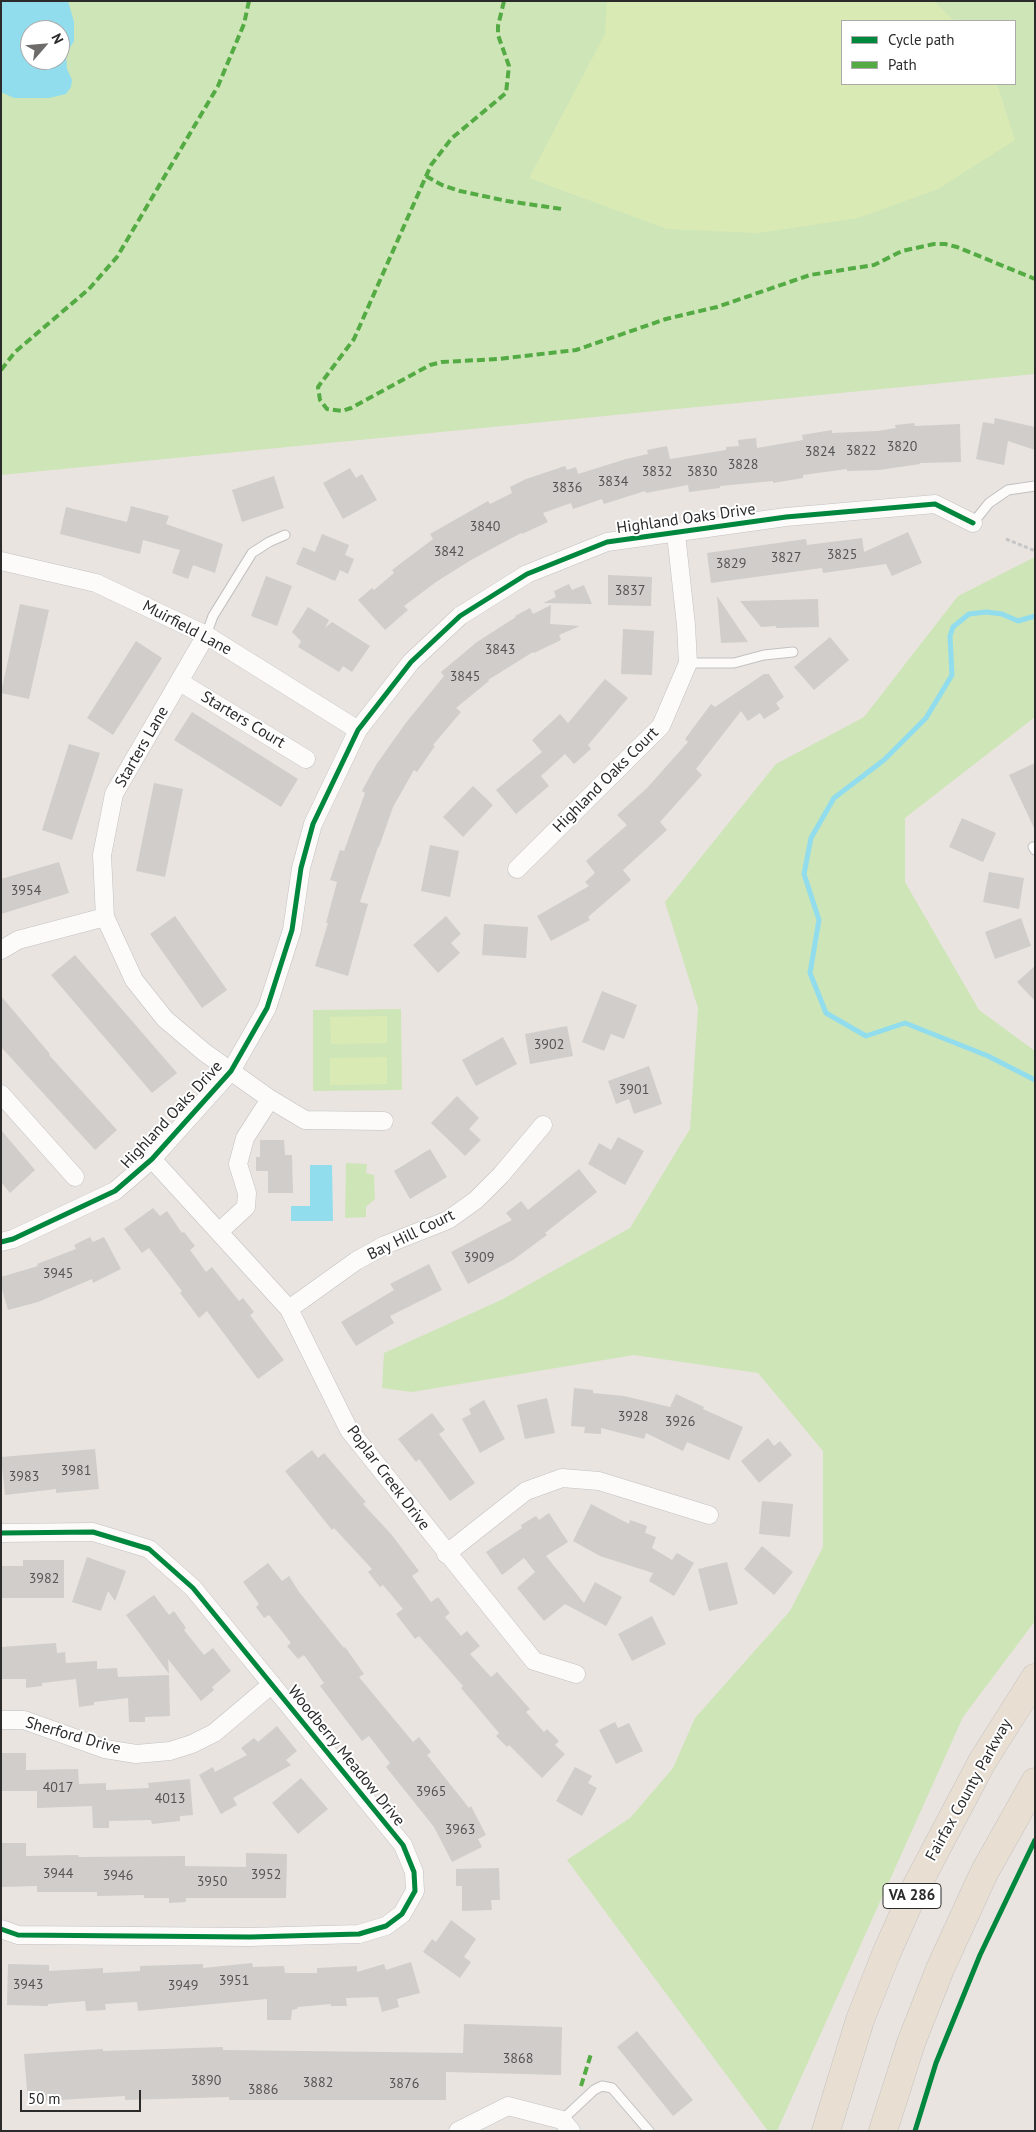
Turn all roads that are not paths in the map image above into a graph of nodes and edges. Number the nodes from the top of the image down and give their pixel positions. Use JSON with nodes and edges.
{"nodes":[{"id":1,"x":1035,"y":486,"type":"edge"},
{"id":2,"x":973,"y":524,"type":"joint"},
{"id":3,"x":676,"y":534,"type":"junction"},
{"id":4,"x":285,"y":535,"type":"dead end"},
{"id":5,"x":1,"y":560,"type":"edge"},
{"id":6,"x":206,"y":635,"type":"junction"},
{"id":7,"x":793,"y":652,"type":"dead end"},
{"id":8,"x":688,"y":663,"type":"junction"},
{"id":9,"x":180,"y":682,"type":"junction"},
{"id":10,"x":358,"y":730,"type":"junction"},
{"id":11,"x":306,"y":759,"type":"dead end"},
{"id":12,"x":517,"y":869,"type":"dead end"},
{"id":13,"x":105,"y":917,"type":"junction"},
{"id":14,"x":1,"y":950,"type":"edge"},
{"id":15,"x":232,"y":1071,"type":"junction"},
{"id":16,"x":1,"y":1094,"type":"edge"},
{"id":17,"x":270,"y":1099,"type":"junction"},
{"id":18,"x":384,"y":1121,"type":"dead end"},
{"id":19,"x":543,"y":1125,"type":"dead end"},
{"id":20,"x":152,"y":1159,"type":"junction"},
{"id":21,"x":75,"y":1177,"type":"dead end"},
{"id":22,"x":219,"y":1232,"type":"junction"},
{"id":23,"x":1,"y":1242,"type":"edge"},
{"id":24,"x":288,"y":1309,"type":"junction"},
{"id":25,"x":709,"y":1515,"type":"dead end"},
{"id":26,"x":1,"y":1533,"type":"edge"},
{"id":27,"x":446,"y":1554,"type":"junction"},
{"id":28,"x":576,"y":1674,"type":"dead end"},
{"id":29,"x":1035,"y":1678,"type":"edge"},
{"id":30,"x":272,"y":1684,"type":"junction"},
{"id":31,"x":1,"y":1720,"type":"edge"},
{"id":32,"x":1035,"y":1782,"type":"edge"},
{"id":33,"x":1,"y":1929,"type":"edge"},
{"id":34,"x":566,"y":2125,"type":"edge"},
{"id":35,"x":465,"y":2129,"type":"edge"},
{"id":36,"x":649,"y":2131,"type":"edge"},
{"id":37,"x":826,"y":2131,"type":"edge"},
{"id":38,"x":883,"y":2131,"type":"edge"}],
"edges":[{"from":1,"to":2,"type":"lane"},
{"from":2,"to":3,"type":"street","name":"Highland Oaks Drive"},
{"from":3,"to":8,"type":"street","name":"Highland Oaks Court"},
{"from":3,"to":10,"type":"street","name":"Highland Oaks Drive"},
{"from":4,"to":6,"type":"lane"},
{"from":5,"to":6,"type":"street","name":"Muirfield Lane"},
{"from":6,"to":9,"type":"street","name":"Starters Lane"},
{"from":6,"to":10,"type":"street","name":"Muirfield Lane"},
{"from":7,"to":8,"type":"lane"},
{"from":8,"to":12,"type":"street","name":"Highland Oaks Court"},
{"from":9,"to":11,"type":"street","name":"Starters Court"},
{"from":9,"to":13,"type":"street","name":"Starters Lane"},
{"from":10,"to":15,"type":"street","name":"Highland Oaks Drive"},
{"from":13,"to":14,"type":"street"},
{"from":13,"to":15,"type":"street","name":"Starters Lane"},
{"from":15,"to":17,"type":"street","name":"Starters Lane"},
{"from":15,"to":20,"type":"street","name":"Highland Oaks Drive"},
{"from":16,"to":21,"type":"street"},
{"from":17,"to":18,"type":"street","name":"Starters Lane"},
{"from":17,"to":22,"type":"street"},
{"from":19,"to":24,"type":"street","name":"Bay Hill Court"},
{"from":20,"to":22,"type":"street","name":"Poplar Creek Drive"},
{"from":20,"to":23,"type":"street","name":"Highland Oaks Drive"},
{"from":22,"to":24,"type":"street","name":"Poplar Creek Drive"},
{"from":24,"to":27,"type":"street","name":"Poplar Creek Drive"},
{"from":25,"to":27,"type":"street"},
{"from":26,"to":30,"type":"street","name":"Woodberry Meadow Drive"},
{"from":27,"to":28,"type":"street","name":"Poplar Creek Drive"},
{"from":29,"to":37,"type":"highway","name":"Fairfax County Parkway","number":"VA 286"},
{"from":30,"to":31,"type":"street","name":"Sherford Drive"},
{"from":30,"to":33,"type":"street","name":"Woodberry Meadow Drive"},
{"from":32,"to":38,"type":"highway"},
{"from":34,"to":35,"type":"street"},
{"from":34,"to":36,"type":"lane"}]}
